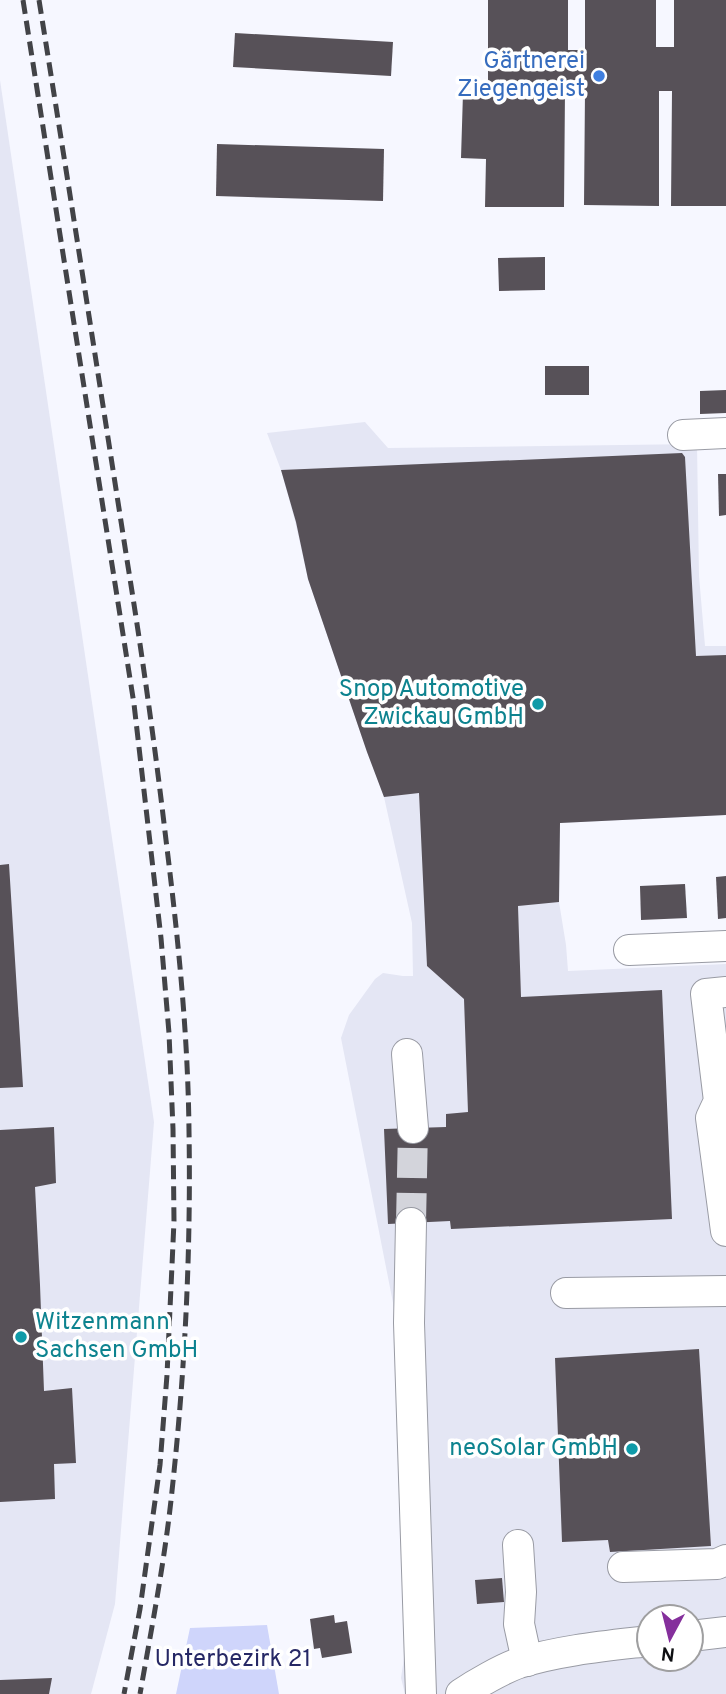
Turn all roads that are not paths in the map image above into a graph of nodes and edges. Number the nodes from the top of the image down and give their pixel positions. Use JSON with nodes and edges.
{"nodes":[{"id":1,"x":726,"y":433,"type":"edge"},
{"id":2,"x":683,"y":435,"type":"dead end"},
{"id":3,"x":726,"y":946,"type":"edge"},
{"id":4,"x":629,"y":950,"type":"dead end"},
{"id":5,"x":726,"y":992,"type":"edge"},
{"id":6,"x":407,"y":1054,"type":"dead end"},
{"id":7,"x":723,"y":1104,"type":"edge"},
{"id":8,"x":412,"y":1128,"type":"tunnel mouth"},
{"id":9,"x":722,"y":1163,"type":"edge"},
{"id":10,"x":411,"y":1223,"type":"tunnel mouth"},
{"id":11,"x":726,"y":1231,"type":"edge"},
{"id":12,"x":726,"y":1291,"type":"edge"},
{"id":13,"x":566,"y":1293,"type":"dead end"},
{"id":14,"x":518,"y":1545,"type":"dead end"},
{"id":15,"x":726,"y":1560,"type":"edge"},
{"id":16,"x":623,"y":1567,"type":"dead end"},
{"id":17,"x":726,"y":1632,"type":"edge"},
{"id":18,"x":705,"y":1634,"type":"edge"},
{"id":19,"x":635,"y":1643,"type":"edge"},
{"id":20,"x":521,"y":1663,"type":"junction"},
{"id":21,"x":421,"y":1694,"type":"edge"},
{"id":22,"x":461,"y":1694,"type":"edge"}],
"edges":[{"from":1,"to":2,"type":"street"},
{"from":3,"to":4,"type":"street"},
{"from":5,"to":7,"type":"street"},
{"from":6,"to":8,"type":"street"},
{"from":7,"to":9,"type":"street"},
{"from":9,"to":11,"type":"street"},
{"from":10,"to":21,"type":"street"},
{"from":12,"to":13,"type":"street"},
{"from":14,"to":20,"type":"street"},
{"from":15,"to":16,"type":"street"},
{"from":17,"to":18,"type":"street"},
{"from":19,"to":20,"type":"street"},
{"from":20,"to":22,"type":"street"}]}
